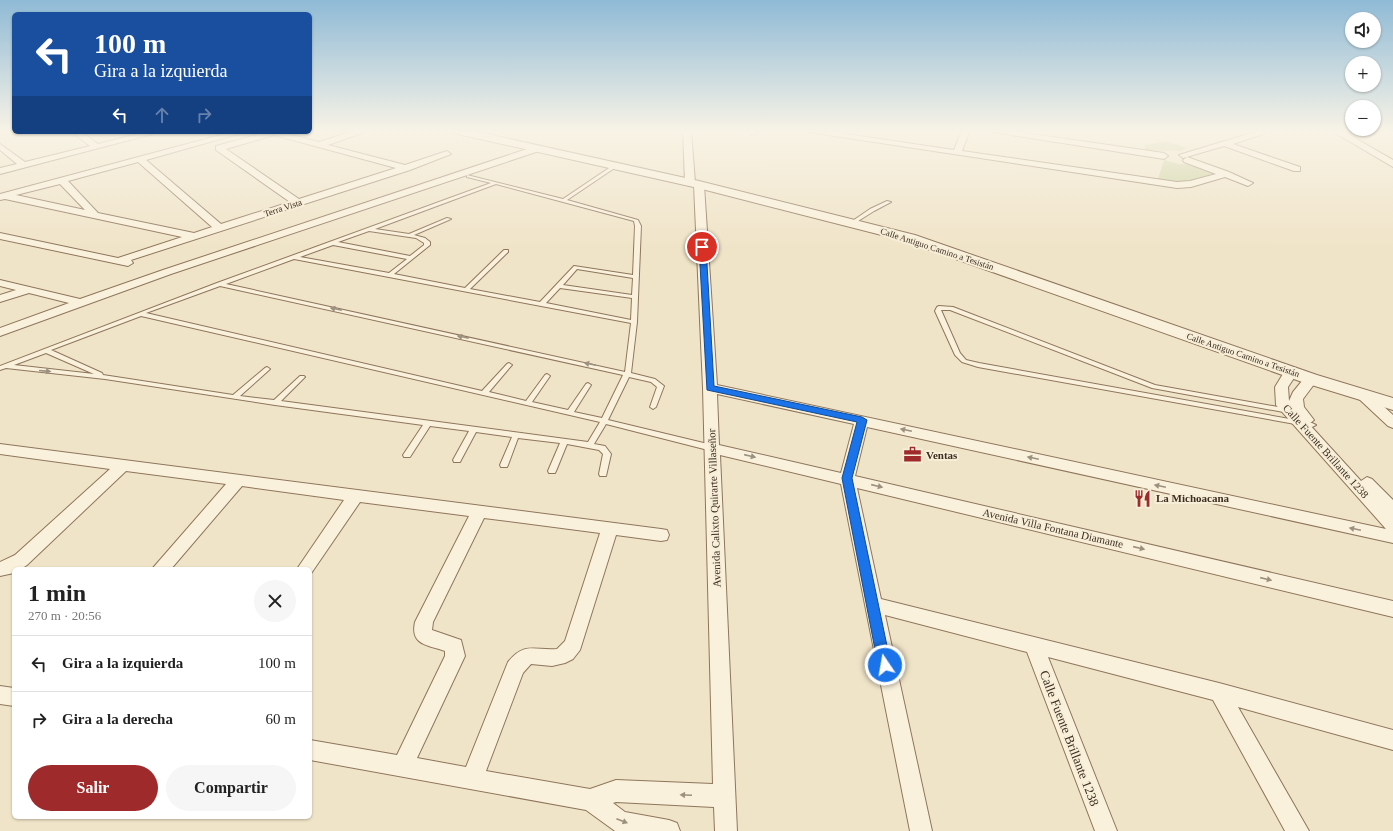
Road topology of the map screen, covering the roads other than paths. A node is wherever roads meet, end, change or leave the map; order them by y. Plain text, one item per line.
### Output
1 (105, 169) edge
2 (149, 169) edge
3 (249, 169) edge
4 (405, 169) edge
5 (477, 169) edge
6 (611, 169) edge
7 (622, 169) edge
8 (692, 169) edge
9 (1066, 169) edge
10 (1102, 169) edge
11 (1210, 169) edge
12 (1102, 174) junction
13 (1226, 174) junction
14 (469, 176) dead end
15 (62, 180) junction
16 (495, 183) junction
17 (1248, 183) dead end
18 (694, 184) junction
19 (2, 196) edge
20 (564, 200) junction
21 (889, 202) dead end
22 (298, 203) junction
23 (94, 214) junction
24 (449, 219) dead end
25 (853, 222) junction
26 (219, 228) junction
27 (369, 230) junction
28 (0, 236) edge
29 (194, 236) junction
30 (407, 236) junction
31 (333, 243) junction
32 (506, 251) dead end
33 (293, 257) junction
34 (410, 258) junction
35 (118, 261) junction
36 (138, 264) dead end
37 (390, 275) junction
38 (636, 277) junction
39 (0, 283) edge
40 (219, 284) junction
41 (558, 286) junction
42 (28, 290) junction
43 (466, 290) junction
44 (635, 297) junction
45 (0, 299) edge
46 (82, 303) junction
47 (542, 304) junction
48 (141, 314) junction
49 (634, 322) junction
50 (0, 332) edge
51 (45, 350) junction
52 (509, 365) dead end
53 (3, 367) edge
54 (267, 369) dead end
55 (1291, 372) junction
56 (628, 373) junction
57 (547, 376) dead end
58 (105, 377) junction
59 (302, 378) dead end
60 (1311, 379) junction
61 (588, 386) dead end
62 (1154, 387) junction
63 (710, 388) junction
64 (484, 393) junction
65 (1363, 396) junction
66 (234, 397) junction
67 (1157, 398) junction
68 (275, 403) junction
69 (528, 403) junction
70 (1393, 404) edge
71 (653, 408) dead end
72 (570, 413) junction
73 (1300, 418) junction
74 (862, 420) junction
75 (604, 421) junction
76 (428, 423) junction
77 (1393, 423) edge
78 (474, 429) junction
79 (516, 435) junction
80 (565, 441) junction
81 (590, 444) junction
82 (712, 448) junction
83 (6, 450) edge
84 (407, 455) dead end
85 (457, 460) dead end
86 (0, 461) edge
87 (504, 465) dead end
88 (122, 466) junction
89 (552, 472) dead end
90 (603, 474) dead end
91 (847, 478) junction
92 (237, 481) junction
93 (355, 496) junction
94 (1393, 510) edge
95 (479, 512) junction
96 (1393, 526) edge
97 (610, 528) junction
98 (661, 535) dead end
99 (1393, 537) edge
100 (163, 567) edge
101 (307, 567) edge
102 (0, 569) edge
103 (872, 604) junction
104 (1393, 609) edge
105 (1034, 645) junction
106 (1219, 692) junction
107 (0, 695) edge
108 (12, 697) edge
109 (1393, 740) edge
110 (312, 750) edge
111 (402, 767) junction
112 (472, 780) junction
113 (725, 796) junction
114 (590, 800) junction
115 (669, 831) edge
116 (726, 831) edge
117 (920, 831) edge
118 (1106, 831) edge
119 (1298, 831) edge

1 - 15 street
2 - 26 street
3 - 22 street
4 - 22 street, Terra Vista
5 - 46 street
6 - 20 lane
7 - 18 street, Calle Antiguo Camino a Tesistán
8 - 18 street, Avenida Calixto Quirarte Villaseñor
9 - 12 street
10 - 12 street
11 - 13 street
12 - 13 street
13 - 17 street
14 - 16 lane
15 - 19 street
15 - 23 street
16 - 20 lane
16 - 27 lane
18 - 25 street, Calle Antiguo Camino a Tesistán
18 - 63 street, Avenida Calixto Quirarte Villaseñor
19 - 23 street
20 - 38 lane
21 - 25 lane
22 - 26 street, Terra Vista
23 - 29 street
24 - 30 lane
25 - 55 street, Calle Antiguo Camino a Tesistán
26 - 29 street, Terra Vista
27 - 30 lane
27 - 31 lane
28 - 35 street
29 - 35 street, Terra Vista
30 - 34 lane
31 - 33 lane
31 - 34 lane
32 - 43 lane
33 - 37 lane
33 - 40 lane
34 - 37 lane
35 - 36 street
37 - 43 lane
38 - 41 lane
38 - 44 lane
39 - 42 street
40 - 48 lane
56 -> 40 lane
41 - 44 lane
41 - 47 lane
42 - 45 street
42 - 46 street
43 - 47 lane
44 - 49 lane
46 - 50 street
47 - 49 lane
48 - 51 lane
48 - 64 lane
49 - 56 lane
51 - 53 lane
51 - 58 lane
52 - 64 lane
53 -> 58 lane
54 - 66 lane
55 - 60 street, Calle Antiguo Camino a Tesistán
55 - 73 street, Calle Fuente Brillante 1238
56 - 71 lane
56 - 75 lane
57 - 69 lane
58 - 66 lane
59 - 68 lane
60 - 65 street, Calle Antiguo Camino a Tesistán
60 - 73 street, Calle Fuente Brillante 1238
61 - 72 lane
62 - 67 lane
62 - 67 lane
62 - 73 lane
63 - 74 street
63 - 82 street, Avenida Calixto Quirarte Villaseñor
64 - 69 lane
65 - 70 street, Calle Antiguo Camino a Tesistán
65 - 77 street
66 - 68 lane
67 - 73 lane
68 - 76 lane
69 - 72 lane
72 - 75 lane
73 - 94 street, Calle Fuente Brillante 1238
73 - 96 street, Calle Fuente Brillante 1238
74 - 91 street
99 -> 74 street
75 - 81 lane
75 - 82 lane
76 - 78 lane
76 - 84 lane
78 - 79 lane
78 - 85 lane
79 - 80 lane
79 - 87 lane
80 - 81 lane
80 - 89 lane
81 - 90 lane
82 -> 91 street, Avenida Villa Fontana Diamante
82 - 113 street, Avenida Calixto Quirarte Villaseñor
83 - 86 street
83 - 88 street
88 - 92 street
88 - 102 street
91 - 103 street
91 -> 104 street, Avenida Villa Fontana Diamante
92 - 93 street
92 - 100 street
93 - 95 street
93 - 101 street
95 - 97 street
95 - 111 street
97 - 98 street
97 - 112 street
103 - 105 street
103 - 117 street
105 - 106 street
105 - 118 street, Calle Fuente Brillante 1238
106 - 109 street
106 - 119 street
107 - 108 street
110 - 111 street
111 - 112 street
112 - 114 street
113 -> 114 street
113 - 116 street, Avenida Calixto Quirarte Villaseñor
114 -> 115 street

